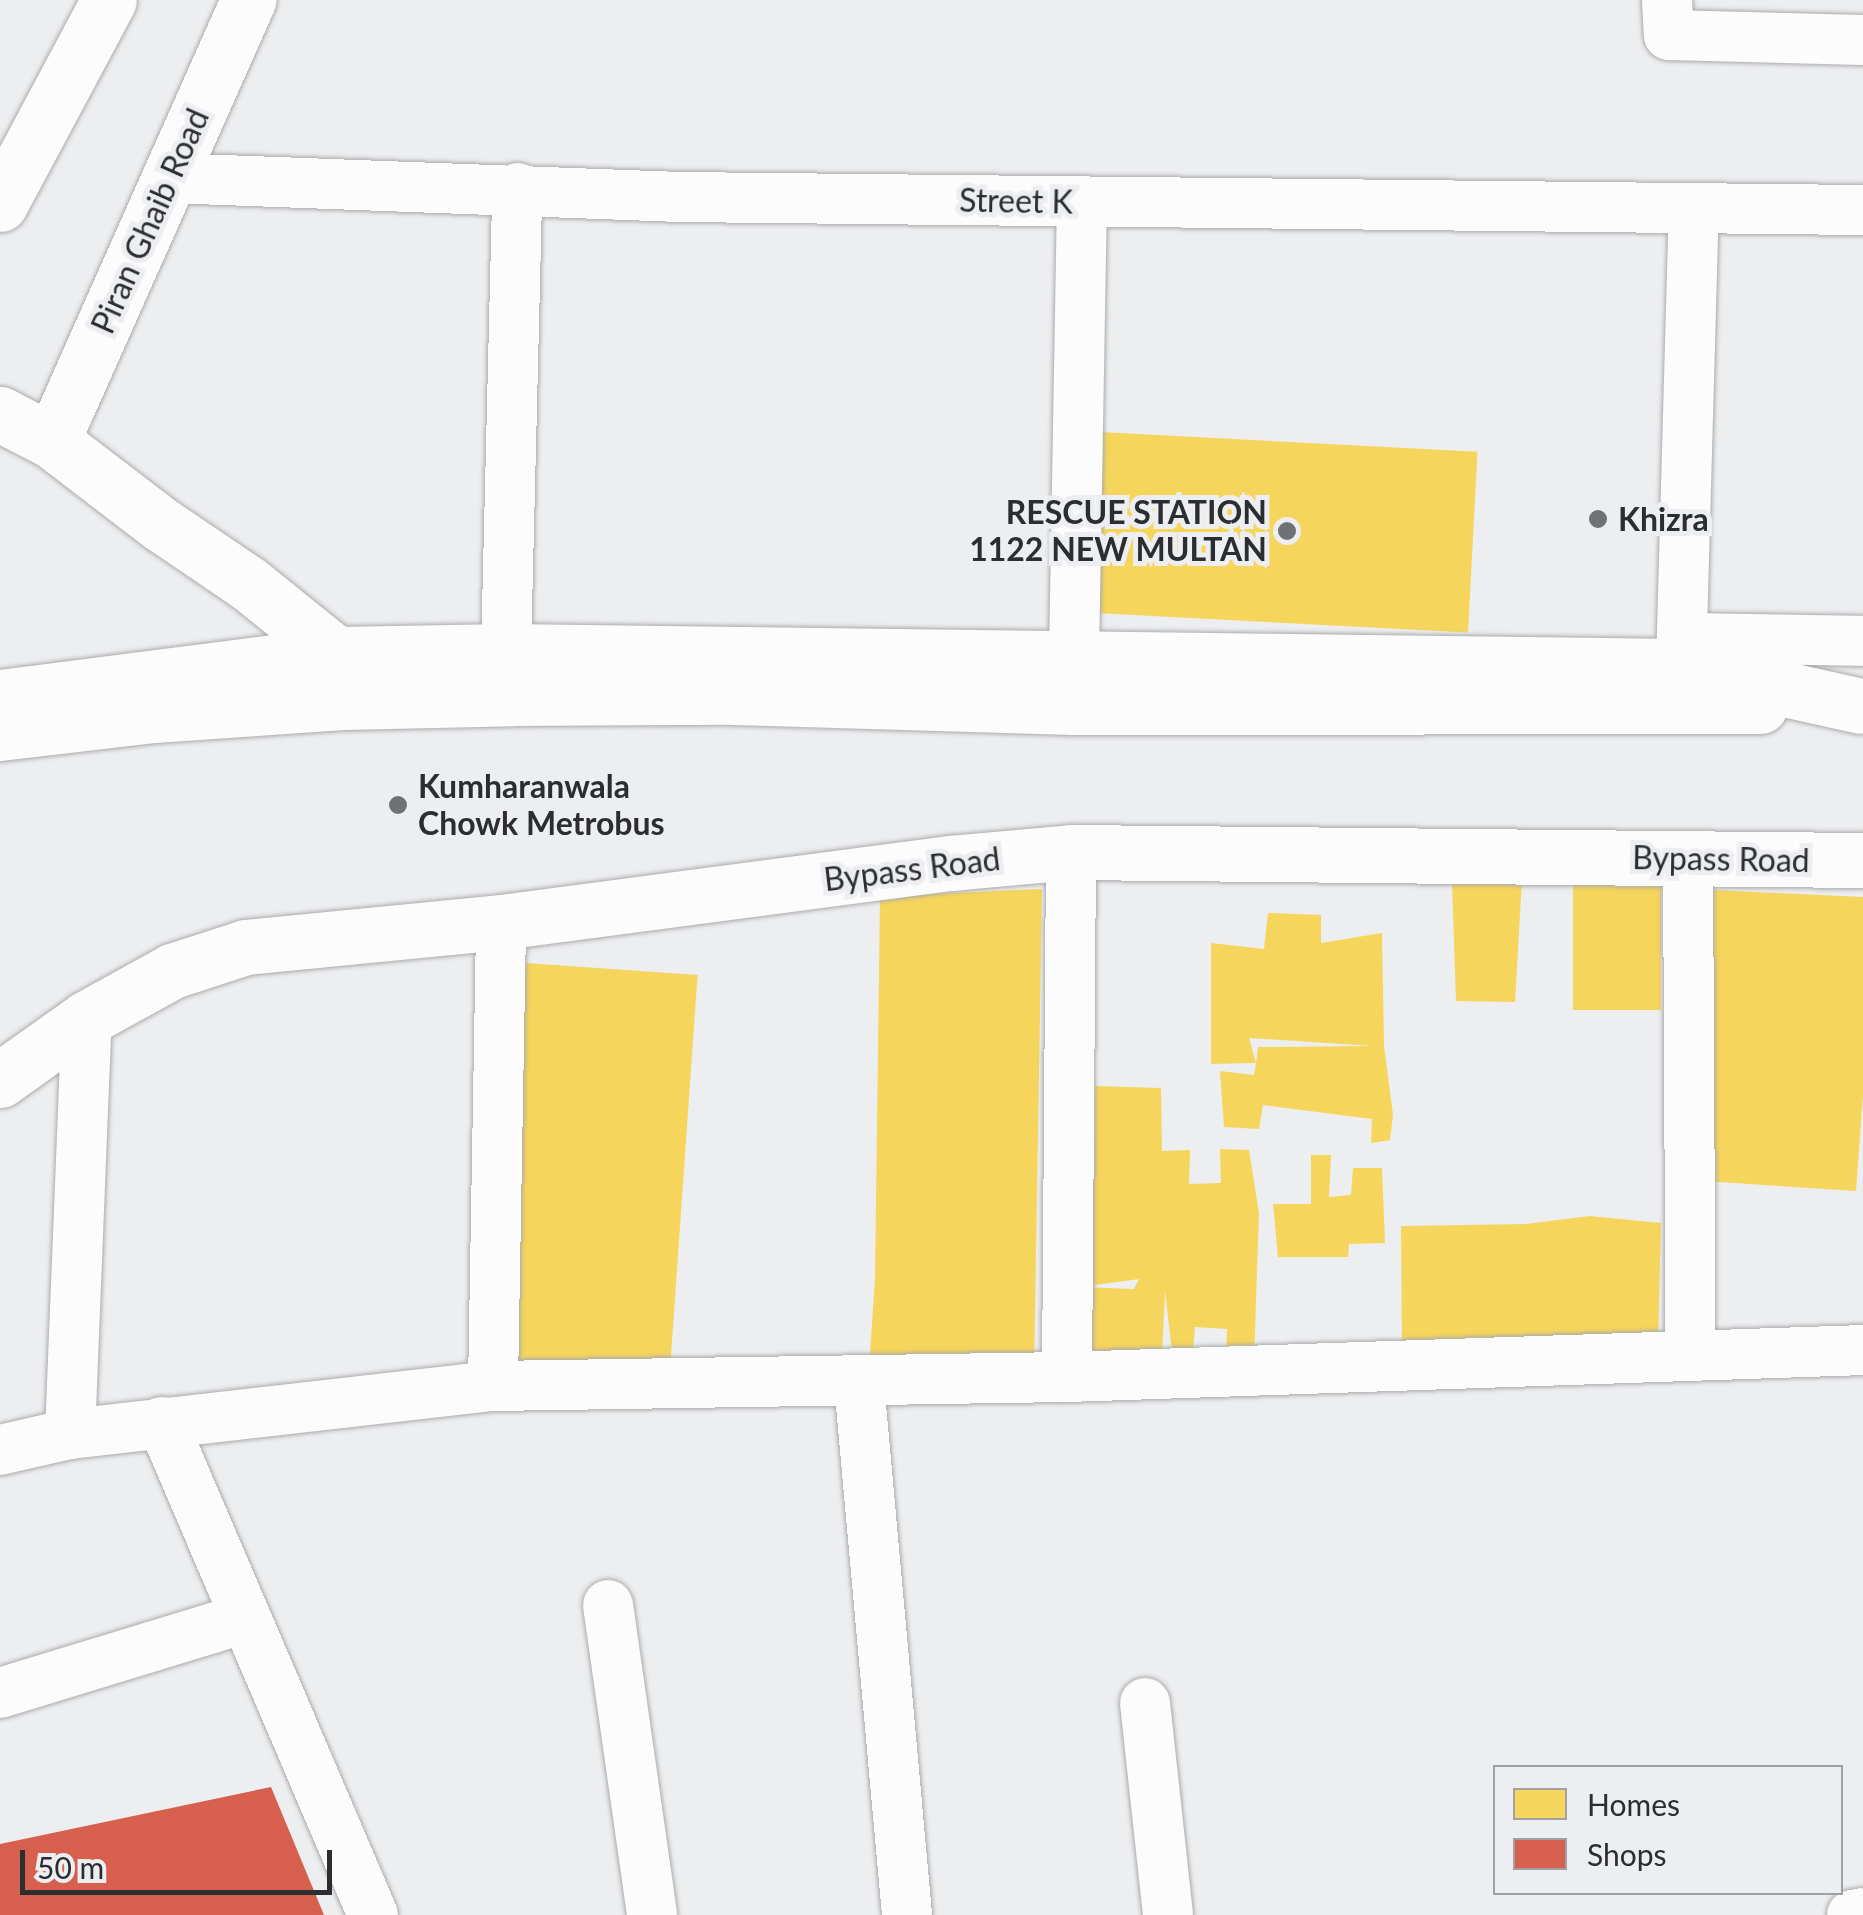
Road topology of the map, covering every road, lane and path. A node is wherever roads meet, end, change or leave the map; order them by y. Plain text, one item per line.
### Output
1 (109, 0) edge
2 (248, 0) edge
3 (1667, 0) edge
4 (1863, 40) edge
5 (170, 178) junction
6 (516, 188) junction
7 (1082, 202) junction
8 (0, 204) edge
9 (1694, 209) junction
10 (1863, 210) edge
11 (0, 414) edge
12 (52, 441) junction
13 (1863, 642) edge
14 (506, 651) junction
15 (1681, 652) junction
16 (336, 654) junction
17 (1074, 656) junction
18 (0, 696) edge
19 (1862, 706) edge
20 (0, 734) edge
21 (1071, 852) junction
22 (1688, 859) junction
23 (1863, 860) edge
24 (501, 922) junction
25 (86, 1018) junction
26 (0, 1080) edge
27 (1863, 1350) edge
28 (1692, 1354) junction
29 (1066, 1377) junction
30 (859, 1383) junction
31 (494, 1386) junction
32 (162, 1422) junction
33 (70, 1434) junction
34 (0, 1450) edge
35 (608, 1605) dead end
36 (245, 1618) junction
37 (0, 1693) edge
38 (1145, 1703) dead end
39 (1863, 1914) edge
40 (373, 1915) edge
41 (652, 1915) edge
42 (907, 1915) edge
43 (1168, 1915) edge
44 (1852, 1915) edge

1 - 8 main road
2 - 5 main road, Piran Ghaib Road
3 - 4 street
5 - 6 street, Street K
5 - 12 main road, Piran Ghaib Road
6 - 7 street, Street K
6 - 14 street
7 - 9 street, Street K
7 - 17 street
9 - 10 street, Street K
9 - 15 street
11 - 12 main road
12 - 16 main road
13 - 15 street
14 - 16 main road
14 - 17 main road
15 - 17 main road
15 - 19 main road
16 - 18 main road
19 - 20 main road
21 - 22 main road, Bypass Road
21 - 24 main road, Bypass Road
21 - 29 street
22 - 23 main road, Bypass Road
22 - 28 street
24 - 25 main road, Bypass Road
24 - 31 street
25 - 26 main road, Bypass Road
25 - 33 street
27 - 28 street
28 - 29 street
29 - 30 street
30 - 31 street
30 - 42 street
31 - 32 street
32 - 33 street
32 - 36 street
33 - 34 street
35 - 41 street
36 - 37 street
36 - 40 street
38 - 43 street
39 - 44 street

